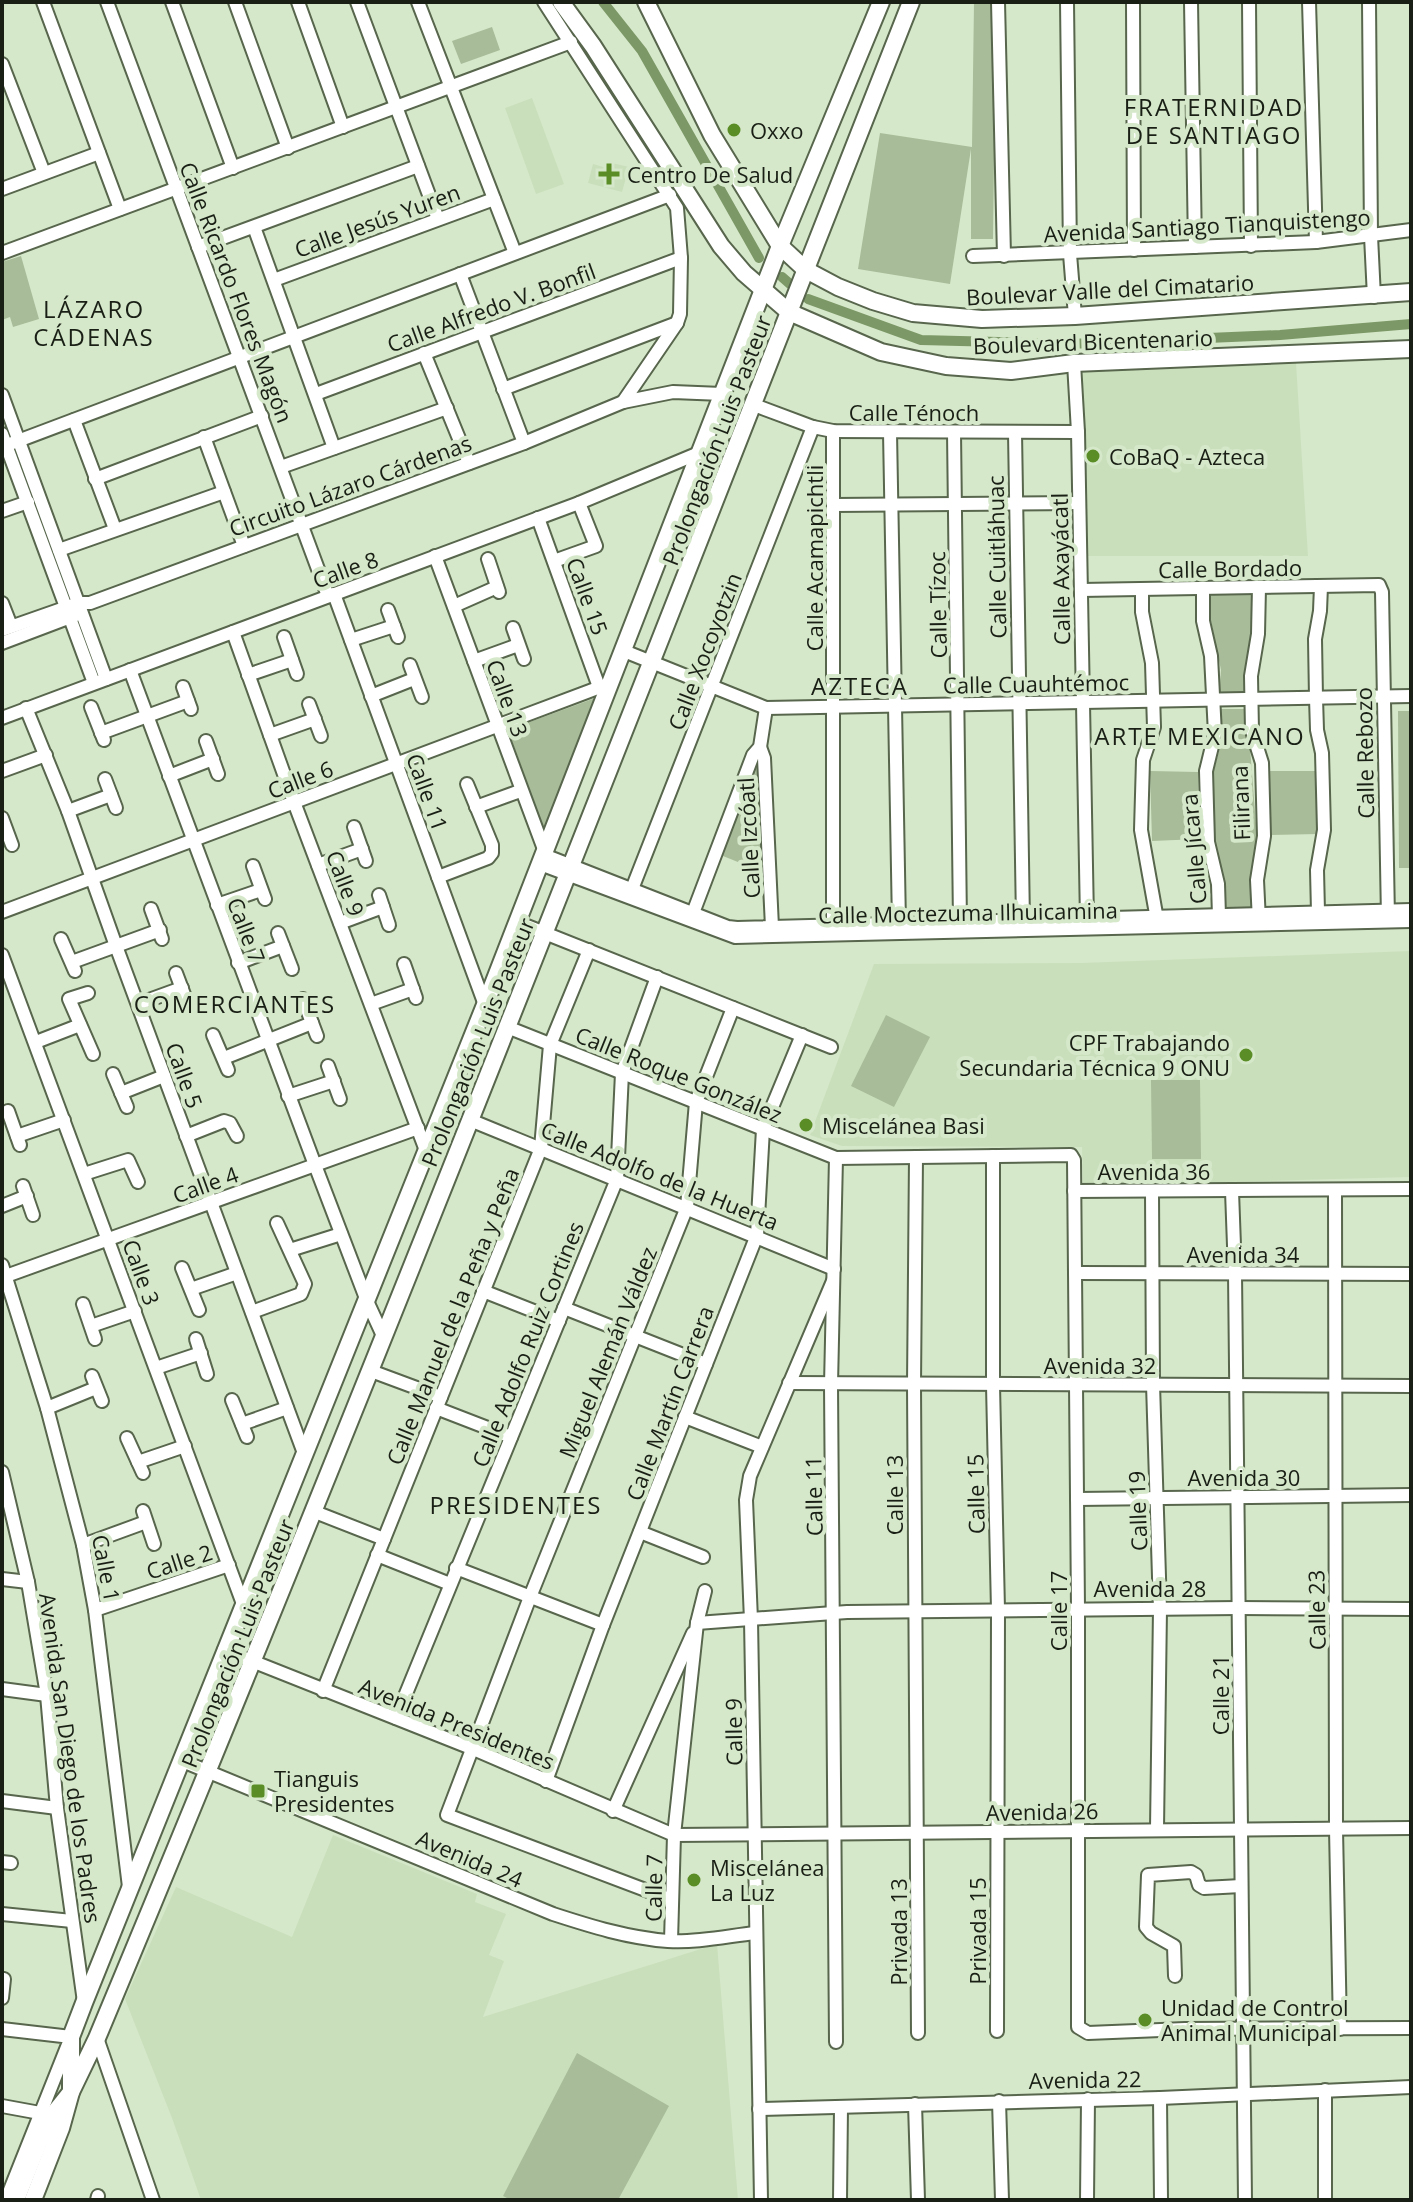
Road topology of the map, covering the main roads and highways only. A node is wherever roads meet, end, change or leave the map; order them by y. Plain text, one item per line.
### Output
1 (561, 2) edge
2 (646, 2) edge
3 (881, 2) edge
4 (911, 2) edge
5 (838, 111) junction
6 (865, 122) junction
7 (780, 246) junction
8 (806, 270) junction
9 (763, 289) junction
10 (1411, 292) edge
11 (789, 312) junction
12 (745, 337) junction
13 (1411, 349) edge
14 (775, 350) junction
15 (71, 2092) junction
16 (16, 2200) edge
17 (33, 2200) edge

1 - 9 main road, Boulevard Bicentenario
2 - 7 main road, Boulevar Valle del Cimatario
3 - 5 main road, Prolongación Luis Pasteur
4 - 6 main road, Prolongación Luis Pasteur
5 - 6 main road
5 - 7 main road, Prolongación Luis Pasteur
6 - 8 main road, Prolongación Luis Pasteur
7 - 8 main road, Boulevar Valle del Cimatario
7 - 9 main road, Prolongación Luis Pasteur
8 - 10 main road, Boulevar Valle del Cimatario
8 - 11 main road, Prolongación Luis Pasteur
9 - 11 main road, Boulevard Bicentenario
9 - 12 main road, Prolongación Luis Pasteur
11 - 13 main road, Boulevard Bicentenario
11 - 14 main road, Prolongación Luis Pasteur
12 - 14 main road
12 - 15 main road, Prolongación Luis Pasteur
14 - 15 main road, Prolongación Luis Pasteur
15 - 16 main road, Prolongación Luis Pasteur
15 - 17 main road, Prolongación Luis Pasteur

